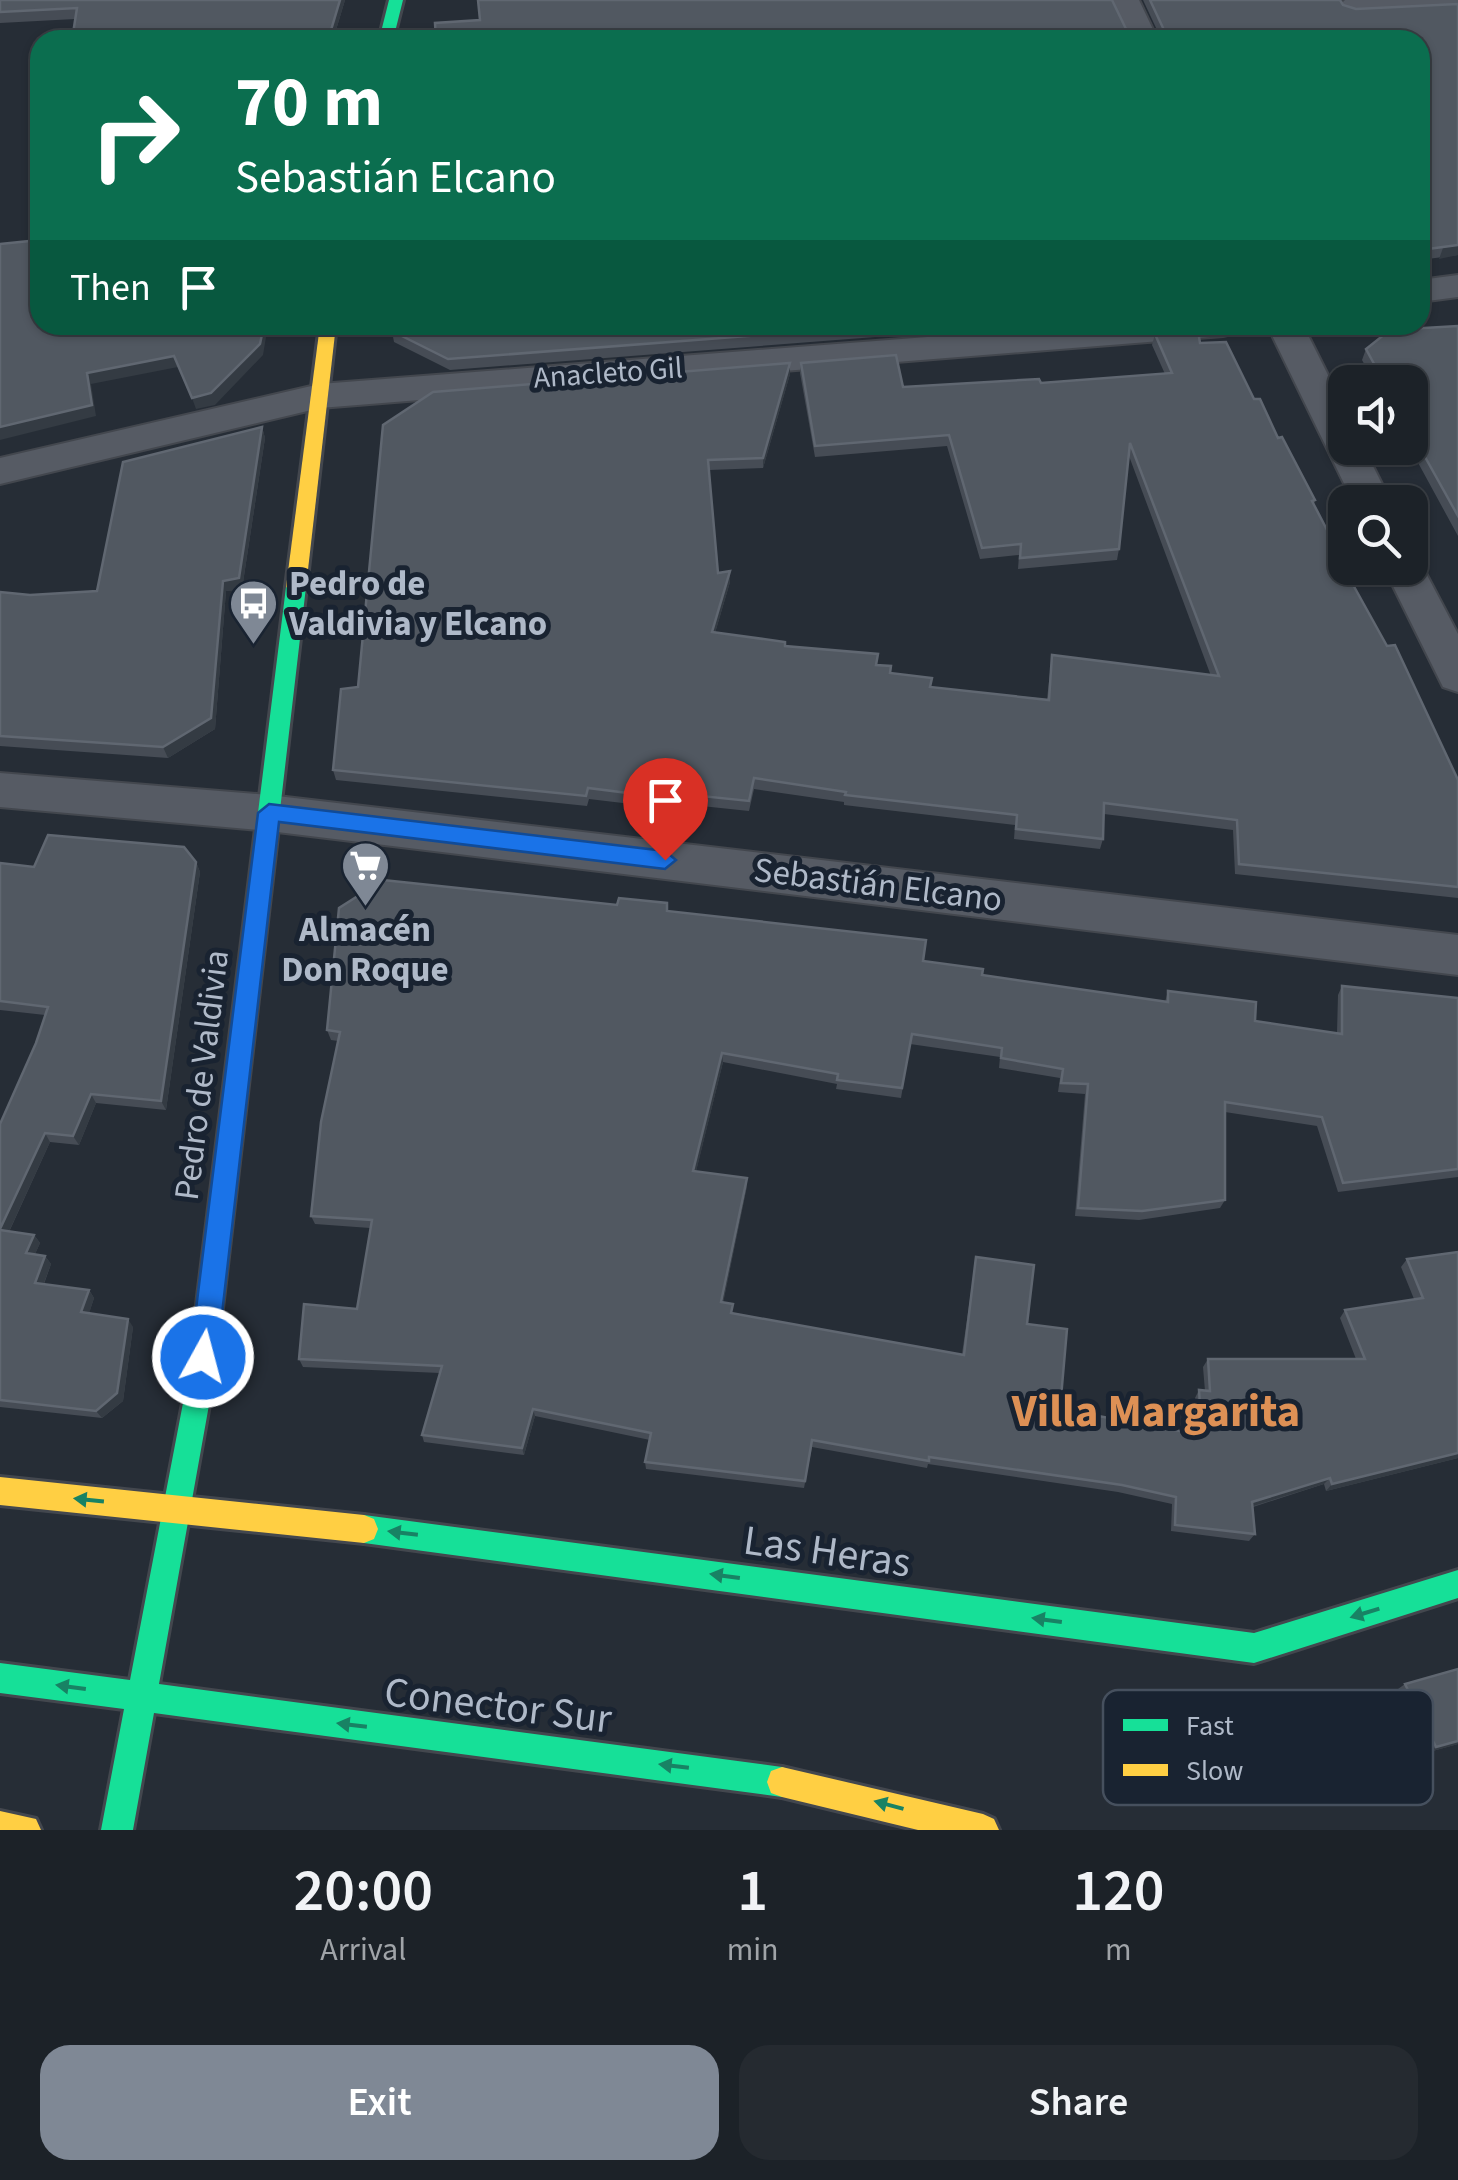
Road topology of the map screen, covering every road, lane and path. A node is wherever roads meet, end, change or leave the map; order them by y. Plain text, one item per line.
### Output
1 (396, 0) edge
2 (1124, 0) edge
3 (1458, 2) edge
4 (1353, 7) edge
5 (388, 30) edge
6 (1139, 30) edge
7 (1458, 286) edge
8 (1430, 290) edge
9 (327, 335) edge
10 (1096, 335) edge
11 (1290, 335) edge
12 (320, 396) junction
13 (1328, 412) edge
14 (0, 470) edge
15 (1412, 585) edge
16 (1458, 676) edge
17 (0, 790) edge
18 (269, 813) junction
19 (1458, 955) edge
20 (0, 1491) edge
21 (177, 1510) junction
22 (1458, 1584) edge
23 (0, 1678) edge
24 (142, 1696) junction
25 (0, 1827) edge
26 (25, 1830) edge
27 (117, 1830) edge
28 (983, 1830) edge

1 - 5 street
2 - 6 street
3 - 4 street
7 - 8 street
9 - 12 street, Pedro de Valdivia
10 - 12 street, Anacleto Gil
11 - 13 street
12 - 14 street, Anacleto Gil
12 - 18 street, Pedro de Valdivia
15 - 16 street
17 - 18 street, Sebastián Elcano
18 - 19 street, Sebastián Elcano
18 - 21 street, Pedro de Valdivia
21 -> 20 street, Las Heras
22 -> 21 street, Las Heras
21 - 24 street, Pedro de Valdivia
24 -> 23 street, Conector Sur
24 - 27 street, Pedro de Valdivia
28 -> 24 street, Conector Sur
25 - 26 street

